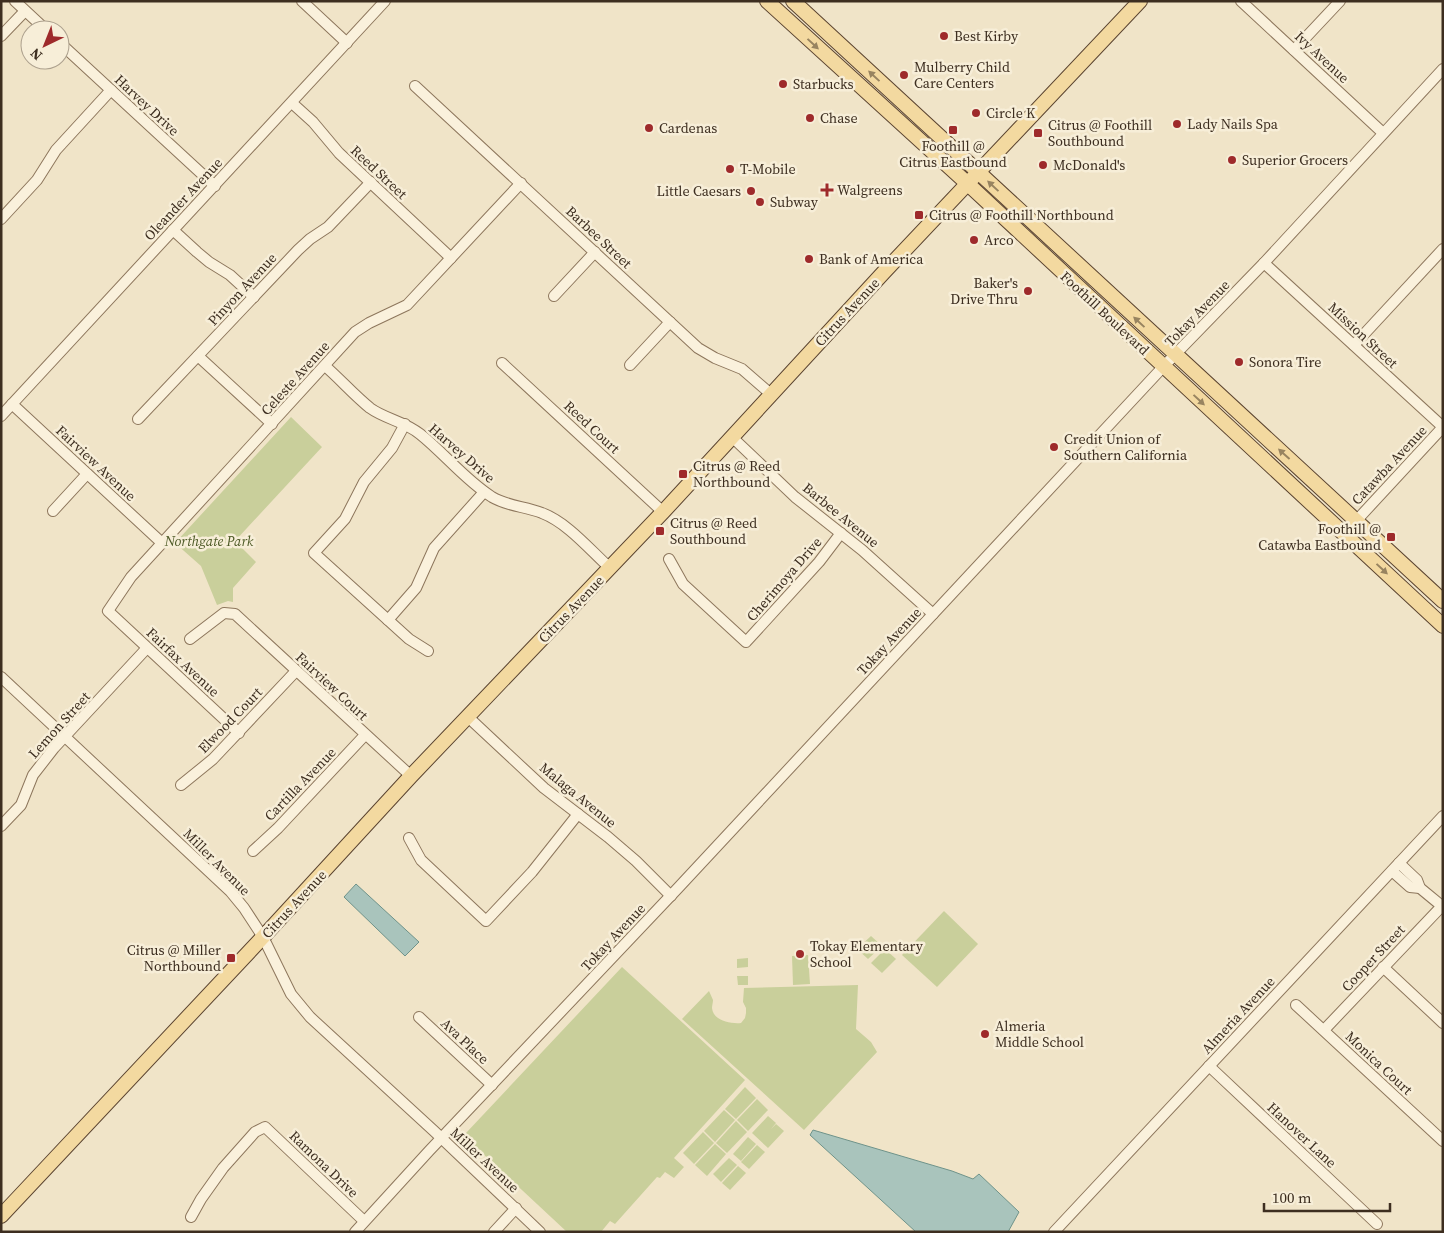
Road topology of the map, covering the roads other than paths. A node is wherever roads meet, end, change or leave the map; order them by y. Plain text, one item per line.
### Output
1 (15, 1) edge
2 (302, 1) edge
3 (385, 1) edge
4 (767, 1) edge
5 (781, 1) edge
6 (793, 1) edge
7 (1140, 1) edge
8 (1241, 1) edge
9 (1340, 1) edge
10 (25, 10) junction
11 (36, 20) edge
12 (820, 26) junction
13 (1, 36) edge
14 (347, 43) junction
15 (1294, 50) junction
16 (70, 52) edge
17 (1443, 69) edge
18 (416, 86) dead end
19 (111, 90) junction
20 (292, 103) junction
21 (1383, 132) junction
22 (978, 173) junction
23 (371, 182) junction
24 (521, 183) junction
25 (968, 184) junction
26 (215, 186) junction
27 (1, 219) edge
28 (174, 230) junction
29 (1443, 250) edge
30 (595, 252) junction
31 (451, 258) junction
32 (1264, 263) junction
33 (554, 296) dead end
34 (254, 297) junction
35 (670, 322) junction
36 (1354, 345) junction
37 (1175, 355) junction
38 (198, 356) junction
39 (502, 363) dead end
40 (630, 365) dead end
41 (325, 366) junction
42 (1164, 367) junction
43 (772, 395) junction
44 (5, 410) edge
45 (138, 420) dead end
46 (272, 424) junction
47 (405, 424) junction
48 (1443, 427) edge
49 (732, 438) junction
50 (88, 474) junction
51 (484, 492) junction
52 (53, 511) dead end
53 (663, 512) junction
54 (1356, 521) junction
55 (841, 533) junction
56 (162, 543) junction
57 (668, 559) dead end
58 (610, 568) junction
59 (1443, 601) edge
60 (108, 611) joint
61 (933, 614) junction
62 (388, 620) junction
63 (1443, 626) edge
64 (190, 639) dead end
65 (147, 648) junction
66 (428, 651) dead end
67 (296, 671) junction
68 (1, 677) edge
69 (468, 717) junction
70 (239, 733) junction
71 (365, 735) junction
72 (66, 736) junction
73 (411, 776) junction
74 (181, 785) dead end
75 (578, 814) junction
76 (1443, 816) edge
77 (1, 826) edge
78 (409, 838) dead end
79 (252, 851) dead end
80 (1396, 867) junction
81 (671, 896) junction
82 (1442, 906) edge
83 (263, 937) junction
84 (1382, 967) junction
85 (1296, 1005) dead end
86 (418, 1018) dead end
87 (1443, 1023) edge
88 (1324, 1030) junction
89 (1209, 1066) junction
90 (492, 1085) junction
91 (442, 1138) junction
92 (1443, 1141) edge
93 (516, 1208) junction
94 (1, 1216) edge
95 (191, 1217) dead end
96 (364, 1221) junction
97 (1377, 1224) dead end
98 (354, 1232) edge
99 (494, 1232) edge
100 (540, 1232) edge
101 (1054, 1232) edge

1 - 10 street
2 - 14 street
3 - 14 street, Oleander Avenue
4 -> 25 main road, Foothill Boulevard
5 - 12 main road
6 - 12 main road, Foothill Boulevard
7 - 22 main road, Citrus Avenue
8 - 15 street, Ivy Avenue
9 - 15 street
10 - 11 street
10 - 13 street
22 -> 12 main road, Foothill Boulevard
14 - 20 street, Oleander Avenue
15 - 21 street, Ivy Avenue
16 - 19 street, Harvey Drive
17 - 21 street, Tokay Avenue
18 - 24 street, Barbee Street
19 - 26 street, Harvey Drive
19 - 27 street
20 - 23 street, Reed Street
20 - 26 street, Oleander Avenue
21 - 32 street, Tokay Avenue
22 - 25 main road, Citrus Avenue
37 -> 22 main road, Foothill Boulevard
23 - 31 street, Reed Street
23 - 34 street, Pinyon Avenue
24 - 30 street, Barbee Street
24 - 31 street, Celeste Avenue
25 - 42 main road, Foothill Boulevard
25 - 43 main road, Citrus Avenue
26 - 28 street, Oleander Avenue
28 - 34 street
28 - 44 street, Oleander Avenue
29 - 36 street
30 - 33 street
30 - 35 street, Barbee Street
31 - 41 street, Celeste Avenue
32 - 36 street, Mission Street
32 - 37 street, Tokay Avenue
34 - 38 street, Pinyon Avenue
35 - 40 street
35 - 43 street, Barbee Street
36 - 48 street, Mission Street
37 - 42 street, Tokay Avenue
54 -> 37 main road, Foothill Boulevard
38 - 45 street, Pinyon Avenue
38 - 46 street
39 - 53 street, Reed Court
41 - 46 street, Celeste Avenue
41 - 47 street, Harvey Drive
42 - 61 street, Tokay Avenue
42 -> 63 main road, Foothill Boulevard
43 - 49 main road, Citrus Avenue
44 - 50 street, Fairview Avenue
46 - 56 street, Celeste Avenue
47 - 51 street, Harvey Drive
47 - 62 street
48 - 54 street, Catawba Avenue
49 - 53 main road, Citrus Avenue
49 - 55 street, Barbee Avenue
50 - 52 street
50 - 56 street, Fairview Avenue
51 - 58 street, Harvey Drive
51 - 62 street
53 - 58 main road, Citrus Avenue
54 - 59 main road, Foothill Boulevard
55 - 57 street, Cherimoya Drive
55 - 61 street, Barbee Avenue
56 - 60 street, Celeste Avenue
58 - 69 main road, Citrus Avenue
60 - 65 street, Fairfax Avenue
61 - 81 street, Tokay Avenue
62 - 66 street
64 - 67 street, Fairview Court
65 - 70 street, Fairfax Avenue
65 - 72 street, Lemon Street
67 - 70 street, Elwood Court
67 - 71 street, Fairview Court
68 - 72 street, Miller Avenue
69 - 73 main road, Citrus Avenue
69 - 75 street, Malaga Avenue
70 - 74 street, Elwood Court
71 - 73 street, Fairview Court
71 - 79 street, Cartilla Avenue
72 - 77 street, Lemon Street
72 - 83 street, Miller Avenue
73 - 83 main road, Citrus Avenue
75 - 78 street
75 - 81 street, Malaga Avenue
76 - 80 street, Almeria Avenue
80 - 82 street
80 - 89 street, Almeria Avenue
81 - 90 street, Tokay Avenue
82 - 84 street, Cooper Street
83 - 91 street, Miller Avenue
83 - 94 main road, Citrus Avenue
84 - 87 street
84 - 88 street, Cooper Street
85 - 88 street, Monica Court
86 - 90 street, Ava Place
88 - 92 street, Monica Court
89 - 97 street, Hanover Lane
89 - 101 street, Almeria Avenue
90 - 91 street, Tokay Avenue
91 - 93 street, Miller Avenue
91 - 96 street, Tokay Avenue
93 - 99 street
93 - 100 street, Miller Avenue
95 - 96 street, Ramona Drive
96 - 98 street, Tokay Avenue

